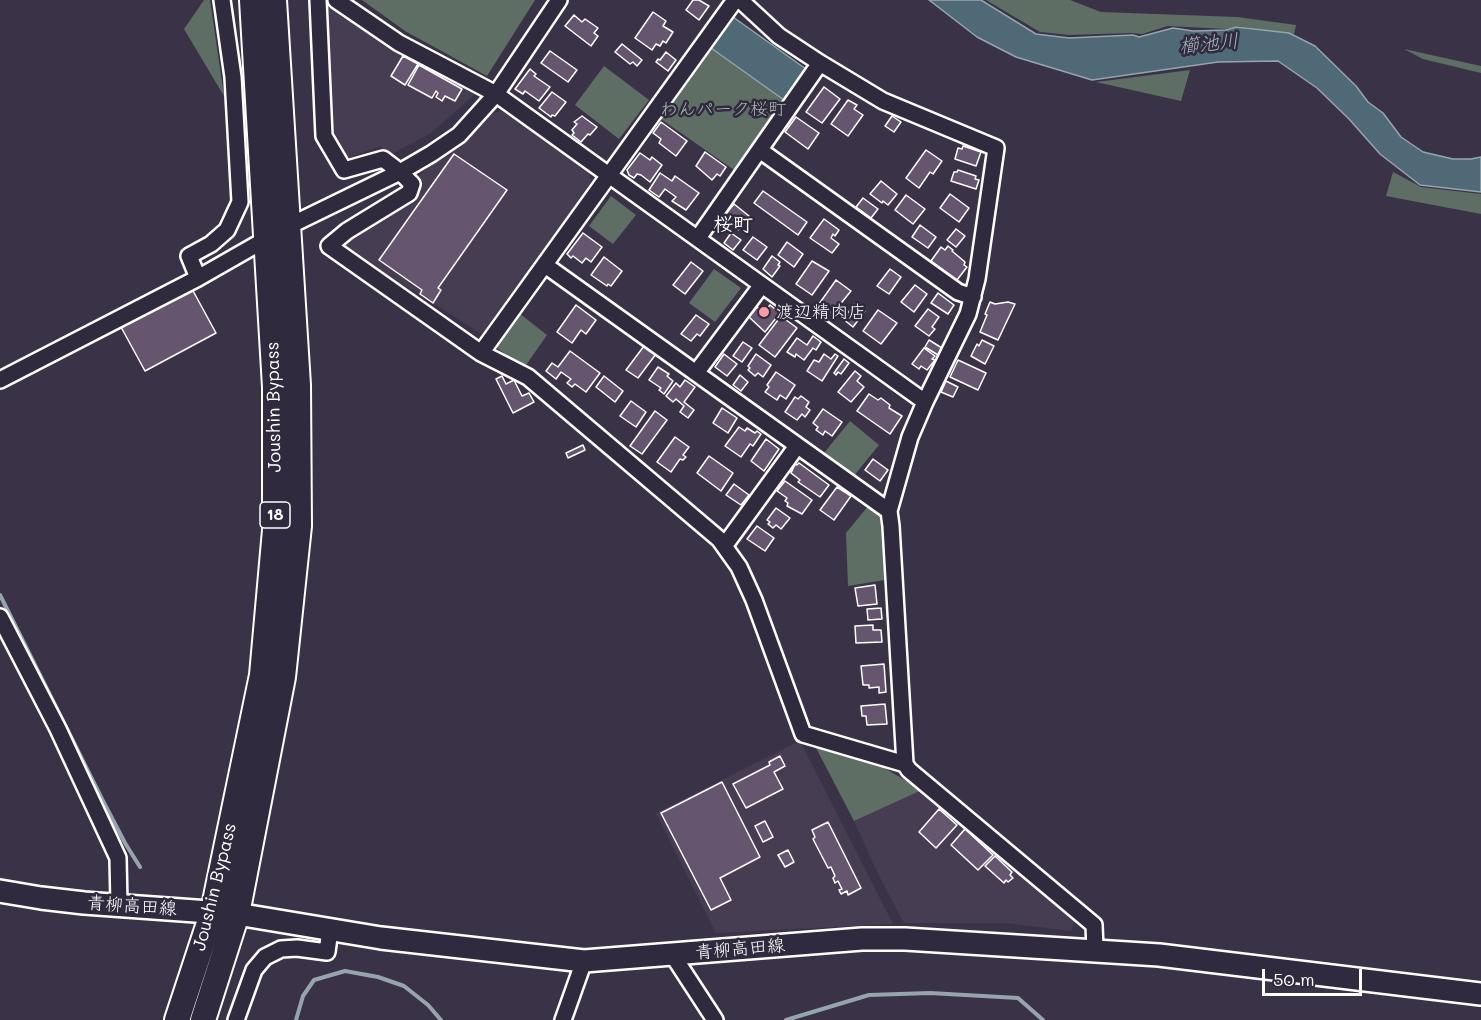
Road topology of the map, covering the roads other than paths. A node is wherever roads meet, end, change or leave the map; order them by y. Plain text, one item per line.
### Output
1 (222, 0) edge
2 (252, 0) edge
3 (274, 0) edge
4 (318, 0) edge
5 (336, 0) edge
6 (559, 0) edge
7 (735, 0) edge
8 (740, 0) edge
9 (820, 63) junction
10 (496, 94) junction
11 (760, 151) junction
12 (400, 172) junction
13 (610, 174) junction
14 (289, 226) junction
15 (268, 238) junction
16 (698, 238) junction
17 (545, 265) junction
18 (198, 278) junction
19 (761, 286) junction
20 (973, 297) junction
21 (481, 353) junction
22 (696, 373) junction
23 (0, 380) edge
24 (925, 402) junction
25 (797, 446) junction
26 (889, 511) junction
27 (724, 545) junction
28 (0, 617) edge
29 (905, 764) junction
30 (0, 891) edge
31 (119, 904) junction
32 (213, 911) junction
33 (237, 914) junction
34 (330, 930) junction
35 (1095, 950) junction
36 (672, 954) junction
37 (584, 961) junction
38 (1481, 994) edge
39 (177, 1020) edge
40 (203, 1020) edge
41 (236, 1020) edge
42 (563, 1020) edge
43 (715, 1020) edge

1 - 18 street
2 - 15 highway, Joushin Bypass / 18
3 - 14 highway, Joushin Bypass / 18
4 - 12 street
5 - 10 street
6 - 10 street
7 - 13 street
8 - 9 street
9 - 11 street
9 - 20 street
10 - 12 street
10 - 13 street
11 - 16 street
11 - 20 street
12 - 14 street
12 - 21 street
13 - 16 street
13 - 17 street
14 - 15 street
14 - 33 highway, Joushin Bypass / 18
15 - 18 street
15 - 32 highway, Joushin Bypass / 18
16 - 19 street
17 - 21 street
17 - 22 street
18 - 23 street
19 - 22 street
19 - 24 street
20 - 24 street
21 - 27 street
22 - 25 street
24 - 26 street
25 - 26 street
25 - 27 street
26 - 29 street
27 - 29 street
28 - 31 street
29 - 35 street
30 - 31 main road, 青柳高田線
31 - 32 main road, 青柳高田線
32 - 33 main road, 青柳高田線
32 - 39 highway, Joushin Bypass / 18
33 - 34 main road, 青柳高田線
33 - 40 highway, Joushin Bypass / 18
34 - 37 main road, 青柳高田線
34 - 41 street
35 - 36 main road, 青柳高田線
35 - 38 main road, 青柳高田線
36 - 37 main road, 青柳高田線
36 - 43 street
37 - 42 street

